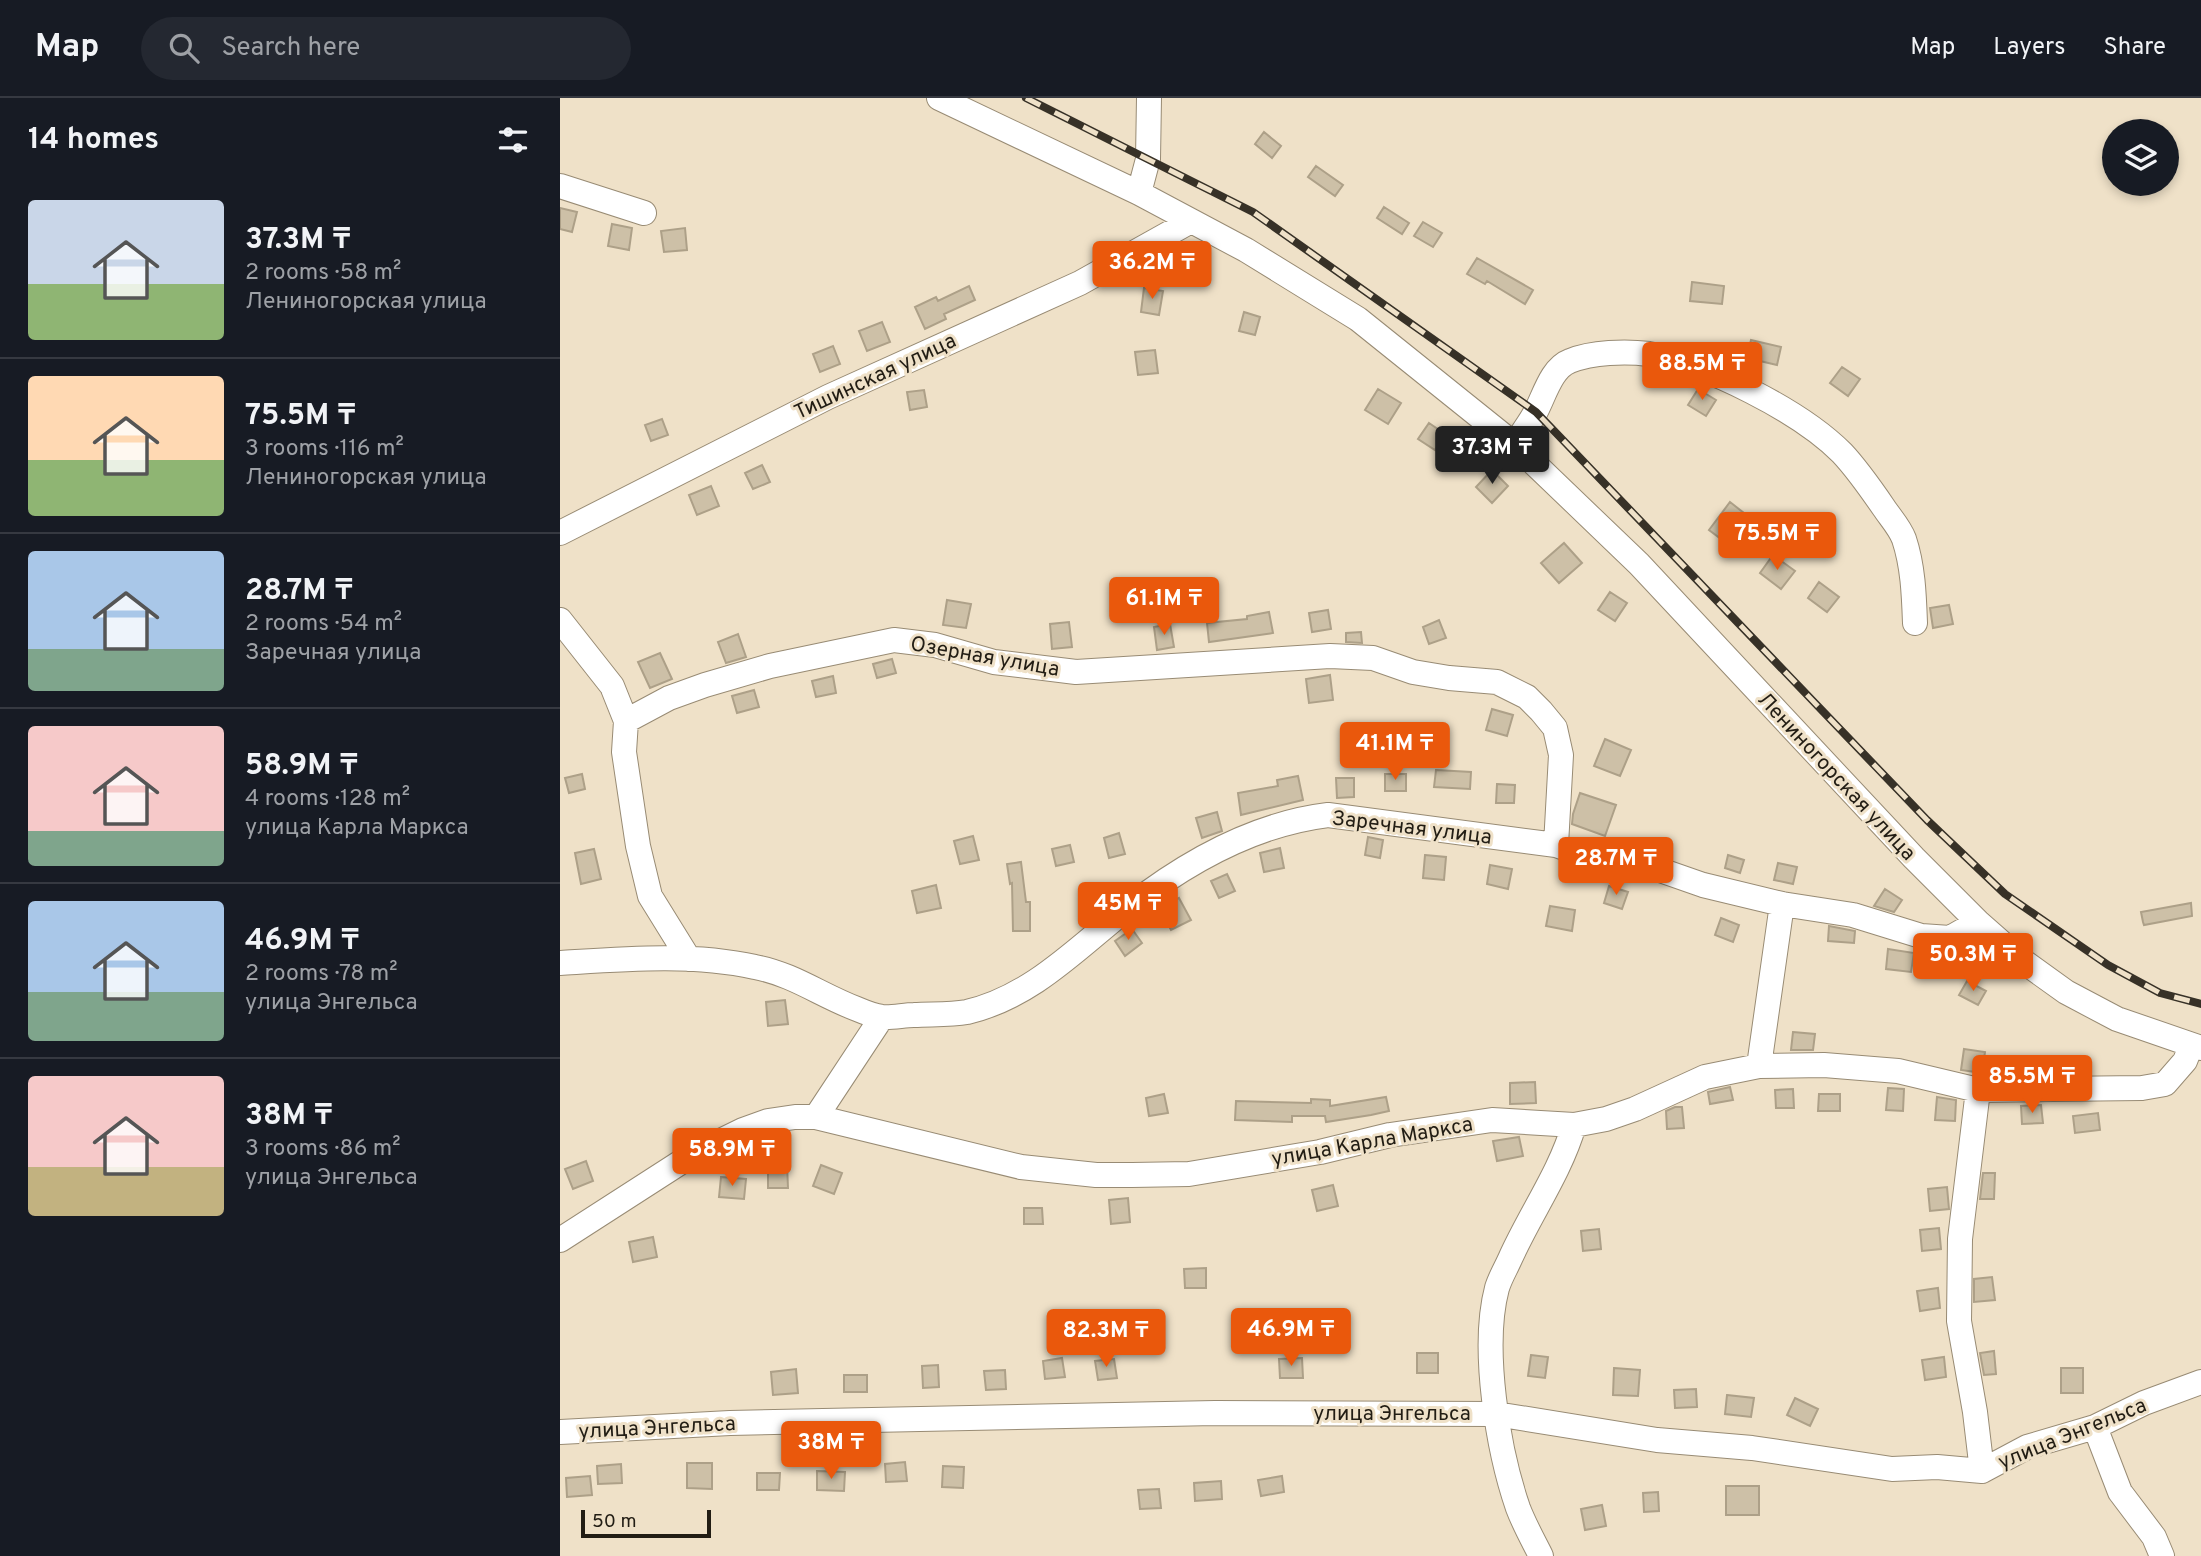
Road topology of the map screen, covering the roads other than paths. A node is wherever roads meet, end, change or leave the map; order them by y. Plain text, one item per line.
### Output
1 (939, 98) edge
2 (1149, 98) edge
3 (560, 186) edge
4 (1139, 193) junction
5 (644, 214) dead end
6 (1191, 221) junction
7 (1515, 445) junction
8 (560, 533) edge
9 (560, 620) edge
10 (1915, 623) dead end
11 (626, 721) junction
12 (1556, 845) junction
13 (1782, 904) junction
14 (1978, 922) junction
15 (688, 959) junction
16 (560, 963) edge
17 (883, 1017) junction
18 (2196, 1047) edge
19 (1759, 1066) junction
20 (1979, 1090) junction
21 (816, 1117) junction
22 (1574, 1125) junction
23 (560, 1240) edge
24 (2201, 1382) edge
25 (1496, 1414) junction
26 (2095, 1427) junction
27 (560, 1432) edge
28 (1982, 1471) junction
29 (1541, 1556) edge
30 (2162, 1556) edge

1 - 4 street, Лениногорская улица
2 - 4 street
3 - 5 street
4 - 6 street, Лениногорская улица
6 - 7 street, Лениногорская улица
6 - 8 street, Тишинская улица
7 - 10 street
7 - 14 street, Лениногорская улица
9 - 11 street
11 - 12 street, Озерная улица
11 - 15 street
12 - 13 street, Заречная улица
12 - 17 street, Заречная улица
13 - 14 street, Заречная улица
13 - 19 street
14 - 18 street, Лениногорская улица
15 - 16 street, Заречная улица
15 - 17 street, Заречная улица
17 - 21 street
18 - 20 street, улица Карла Маркса
19 - 20 street, улица Карла Маркса
19 - 22 street, улица Карла Маркса
20 - 28 street
21 - 22 street, улица Карла Маркса
21 - 23 street, улица Карла Маркса
22 - 25 street
24 - 26 street, улица Энгельса
25 - 27 street, улица Энгельса
25 - 28 street, улица Энгельса
25 - 29 street
26 - 28 street, улица Энгельса
26 - 30 street

